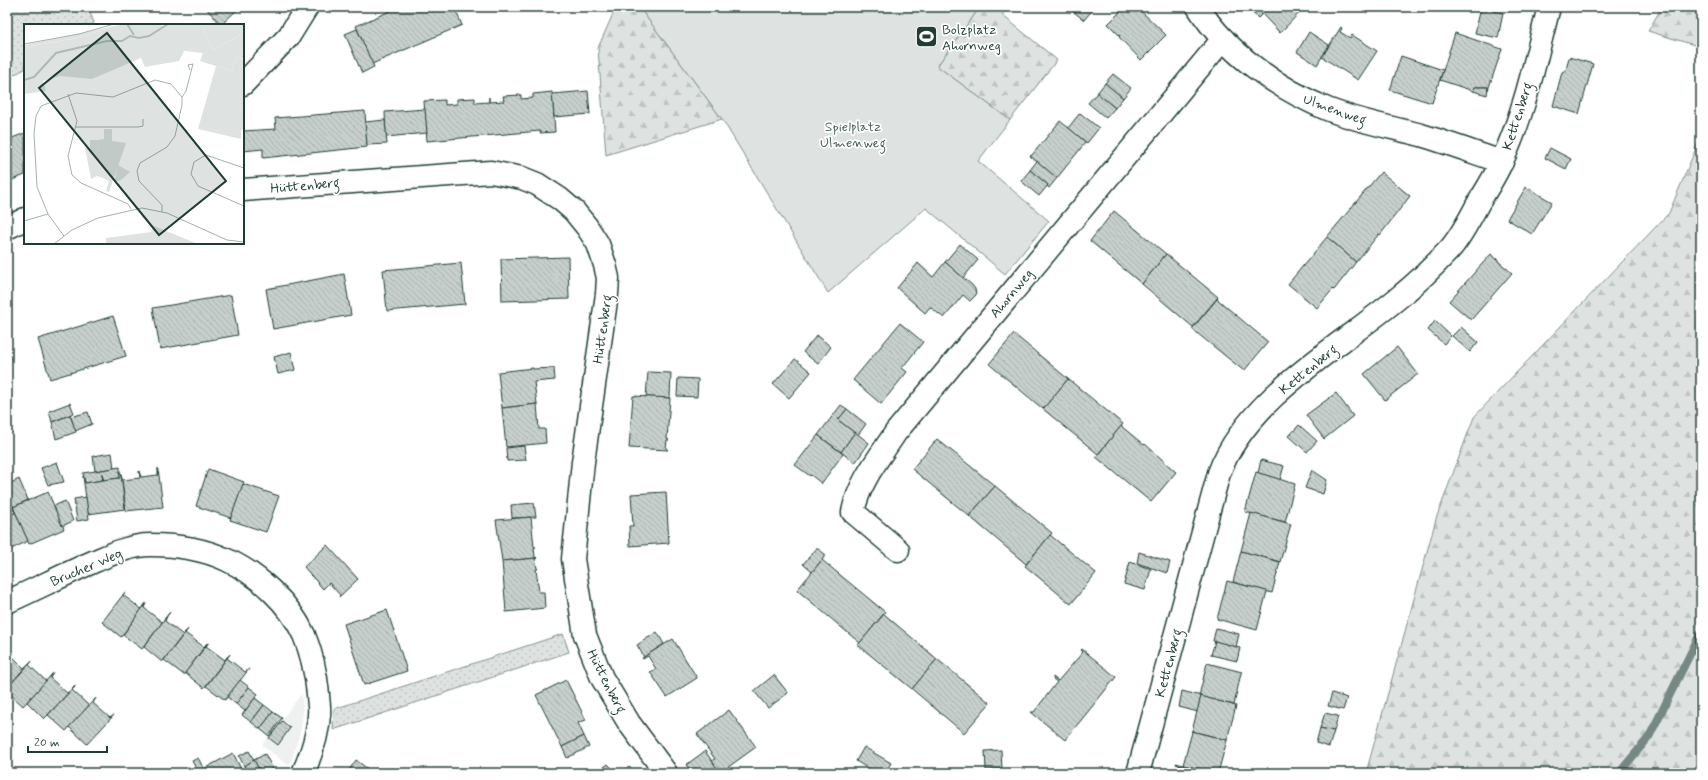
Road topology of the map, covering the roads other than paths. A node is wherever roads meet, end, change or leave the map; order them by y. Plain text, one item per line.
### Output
1 (307, 7) edge
2 (1198, 7) edge
3 (1549, 7) edge
4 (1223, 39) junction
5 (244, 83) edge
6 (1502, 162) junction
7 (244, 190) edge
8 (24, 220) edge
9 (7, 228) edge
10 (898, 550) dead end
11 (7, 602) edge
12 (303, 773) edge
13 (666, 773) edge
14 (1138, 773) edge

1 - 5 street
2 - 4 street, Ulmenweg
3 - 6 street, Kettenberg
4 - 6 street, Ulmenweg
4 - 10 street, Ahornweg
6 - 14 street, Kettenberg
7 - 13 street, Hüttenberg
8 - 9 street
11 - 12 street, Brucher Weg

